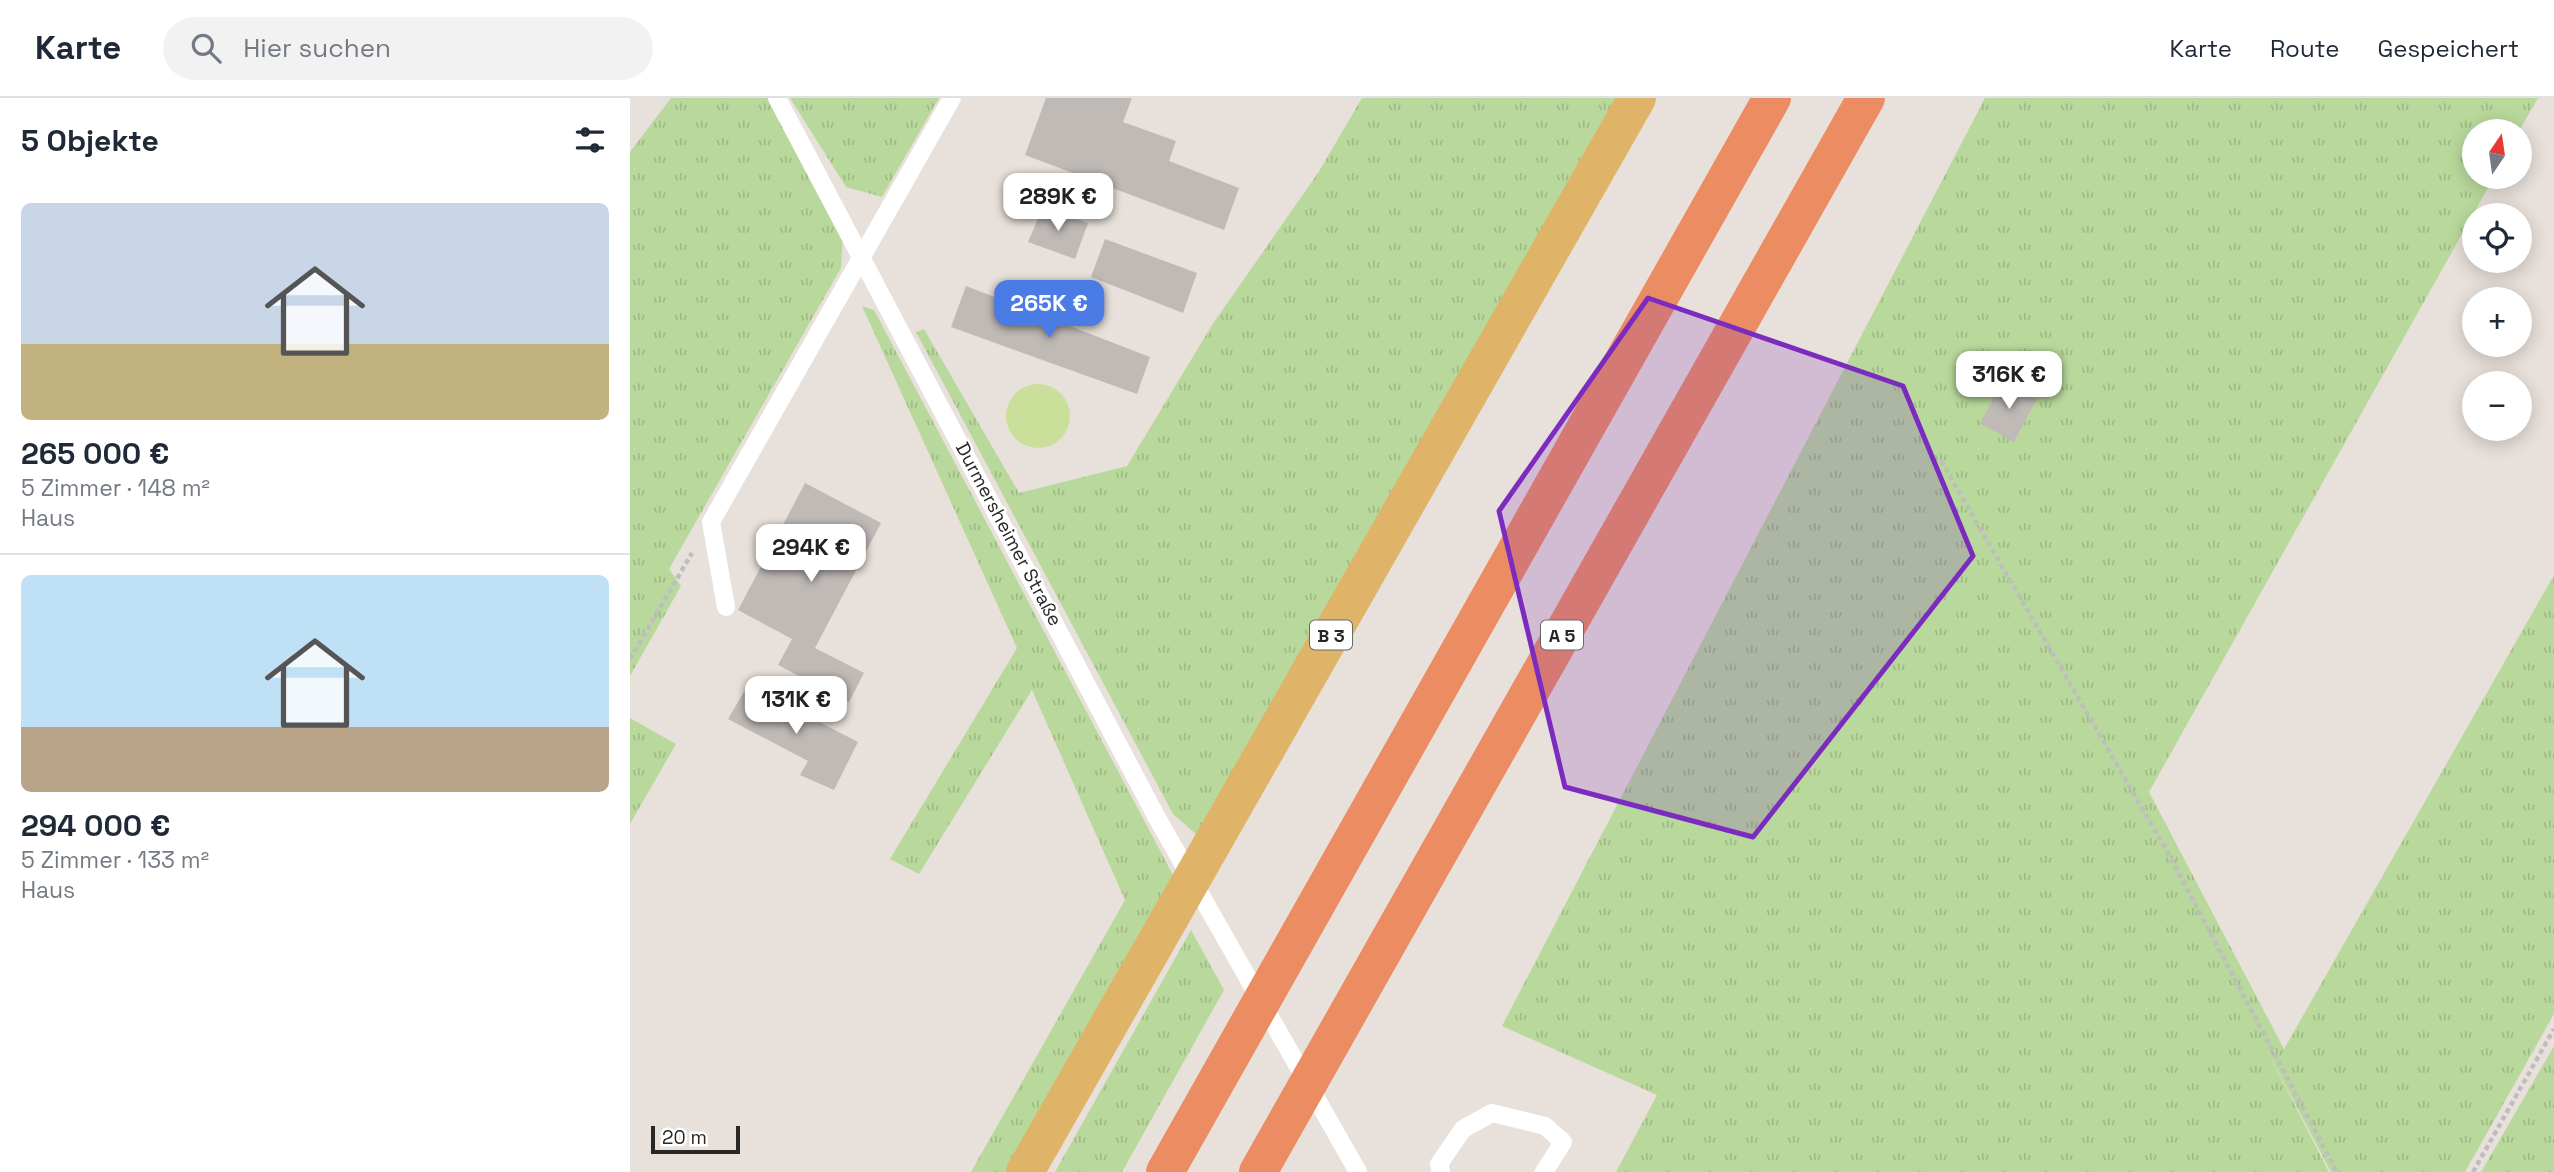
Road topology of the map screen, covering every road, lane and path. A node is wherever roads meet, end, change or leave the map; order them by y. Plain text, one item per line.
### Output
1 (778, 98) edge
2 (952, 98) edge
3 (1637, 98) edge
4 (1772, 98) edge
5 (1866, 98) edge
6 (862, 252) junction
7 (1941, 461) dead end
8 (711, 522) junction
9 (726, 607) dead end
10 (630, 659) edge
11 (2554, 1029) edge
12 (1026, 1172) edge
13 (1165, 1172) edge
14 (1258, 1172) edge
15 (1358, 1172) edge
16 (1441, 1172) edge
17 (1544, 1172) edge
18 (2337, 1172) edge
19 (2473, 1172) edge

1 - 6 lane, Durmersheimer Straße
2 - 6 lane
3 - 12 main road, B 3
4 - 13 highway
5 - 14 highway, A 5
6 - 8 lane
6 - 15 lane, Durmersheimer Straße
7 - 18 path
8 - 9 lane
8 - 10 path
11 - 19 path
16 - 17 lane

